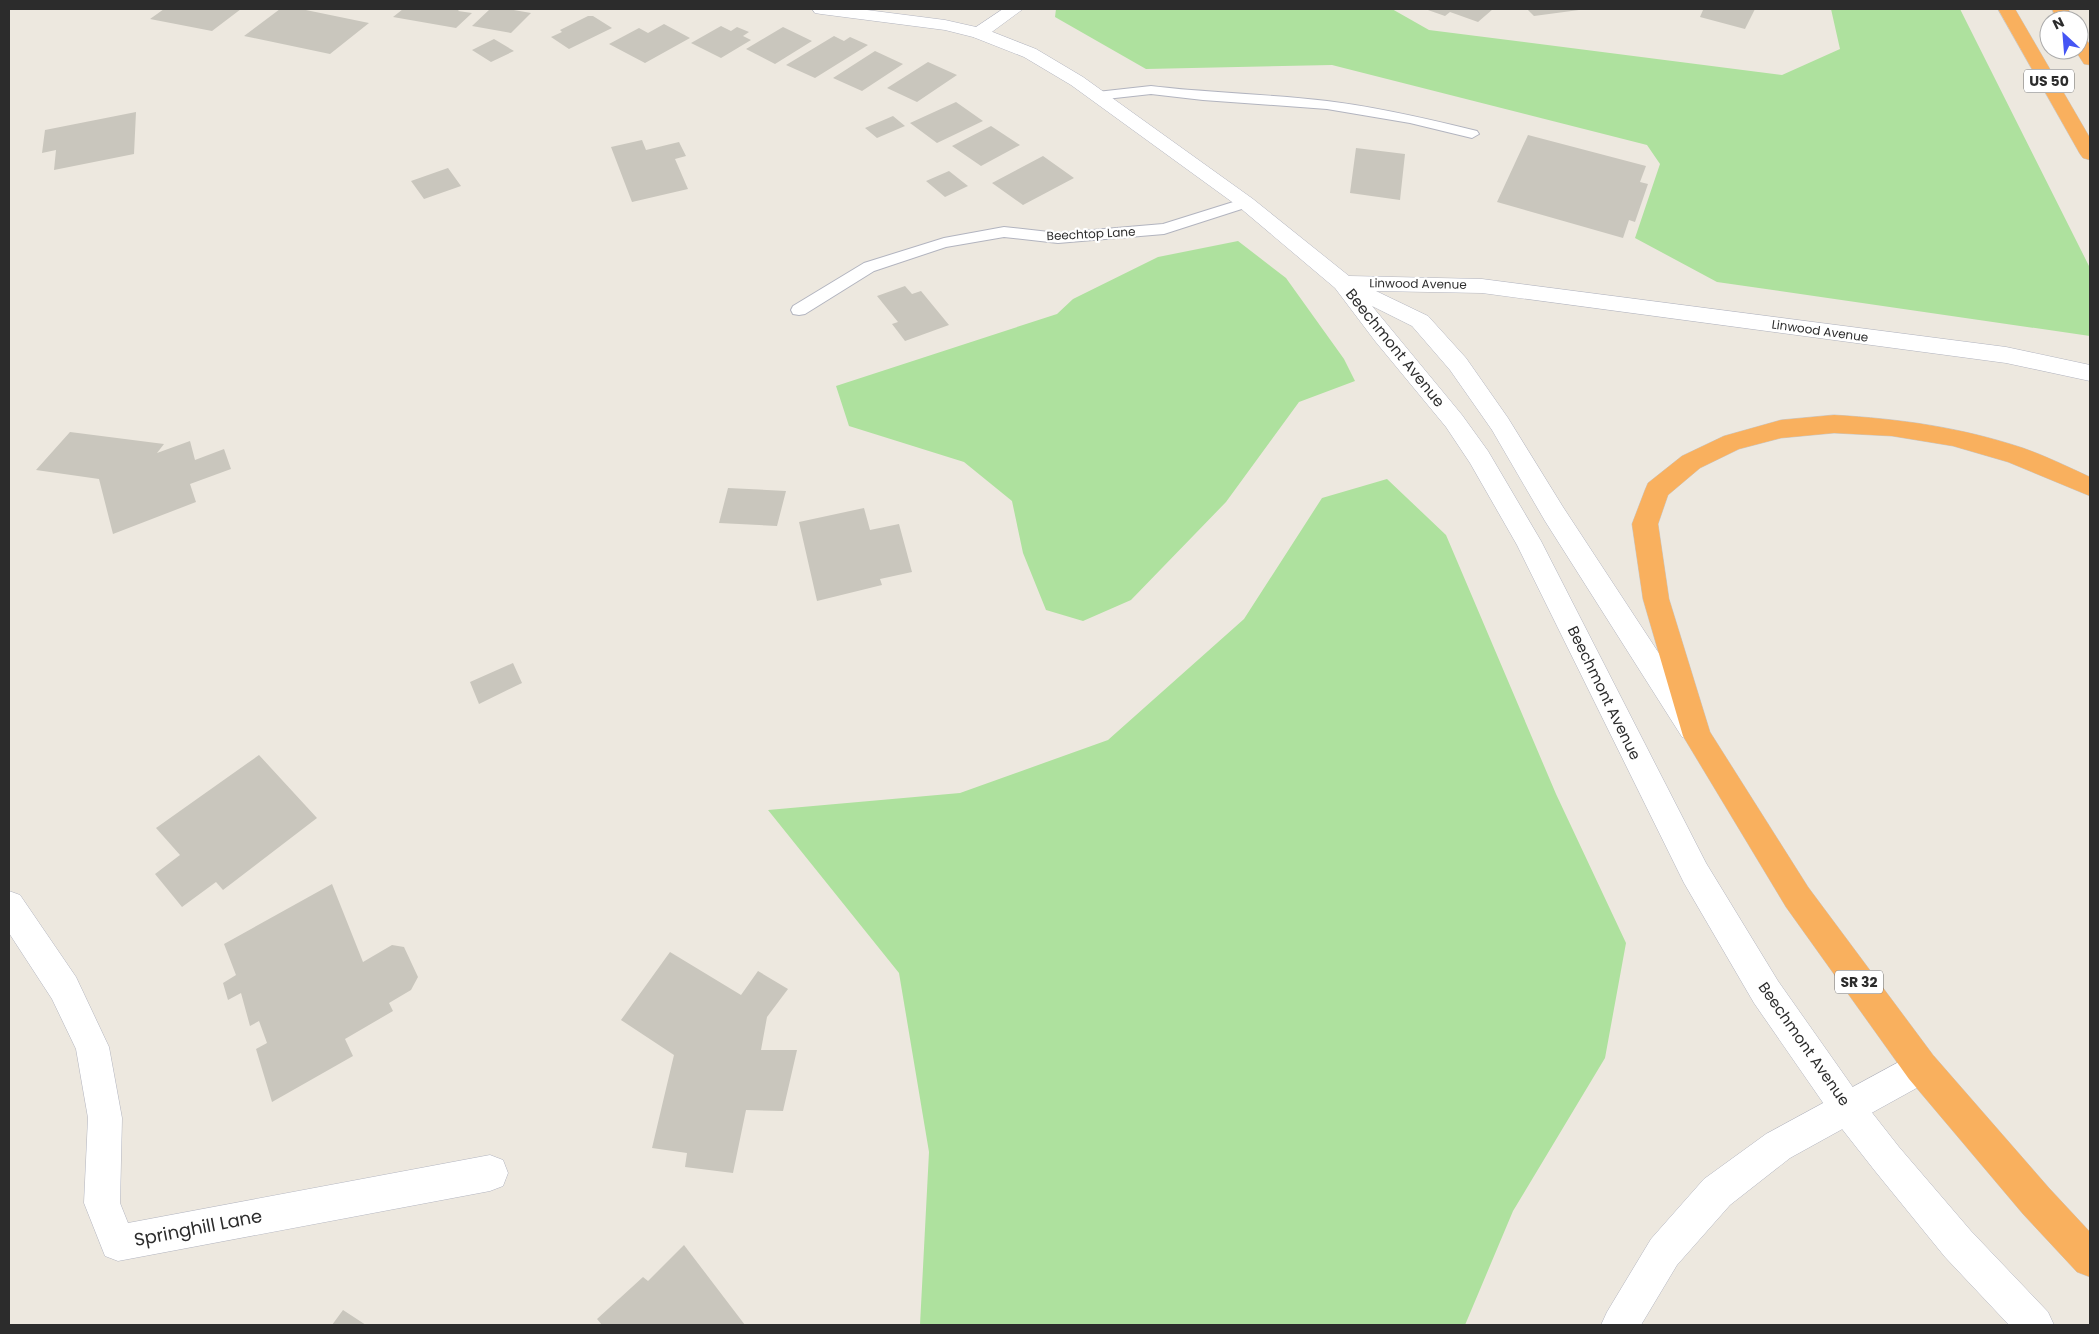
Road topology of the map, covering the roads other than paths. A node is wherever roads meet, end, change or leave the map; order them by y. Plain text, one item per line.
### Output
1 (820, 9) edge
2 (1014, 9) edge
3 (2006, 9) edge
4 (979, 32) junction
5 (1097, 96) junction
6 (1472, 134) dead end
7 (2090, 154) edge
8 (1246, 203) junction
9 (1343, 283) junction
10 (799, 310) dead end
11 (2090, 373) edge
12 (2090, 487) edge
13 (1697, 736) junction
14 (9, 906) edge
15 (1921, 1067) junction
16 (1848, 1108) junction
17 (490, 1173) dead end
18 (2090, 1259) edge
19 (1620, 1325) edge
20 (2035, 1325) edge

1 - 4 main road
2 - 4 main road
3 - 7 highway, US 50
4 - 5 main road
5 - 6 lane
5 - 8 main road
8 - 9 main road
8 - 10 lane, Beechtop Lane
9 - 11 main road, Linwood Avenue
9 - 13 main road, Beechmont Avenue
9 - 16 main road, Beechmont Avenue
12 - 13 highway
13 - 15 highway, Beechmont Avenue / SR 32
14 - 17 main road, Springhill Lane
15 - 16 main road
15 - 18 highway, Beechmont Avenue / SR 32
16 - 19 main road
16 - 20 main road, Beechmont Avenue

